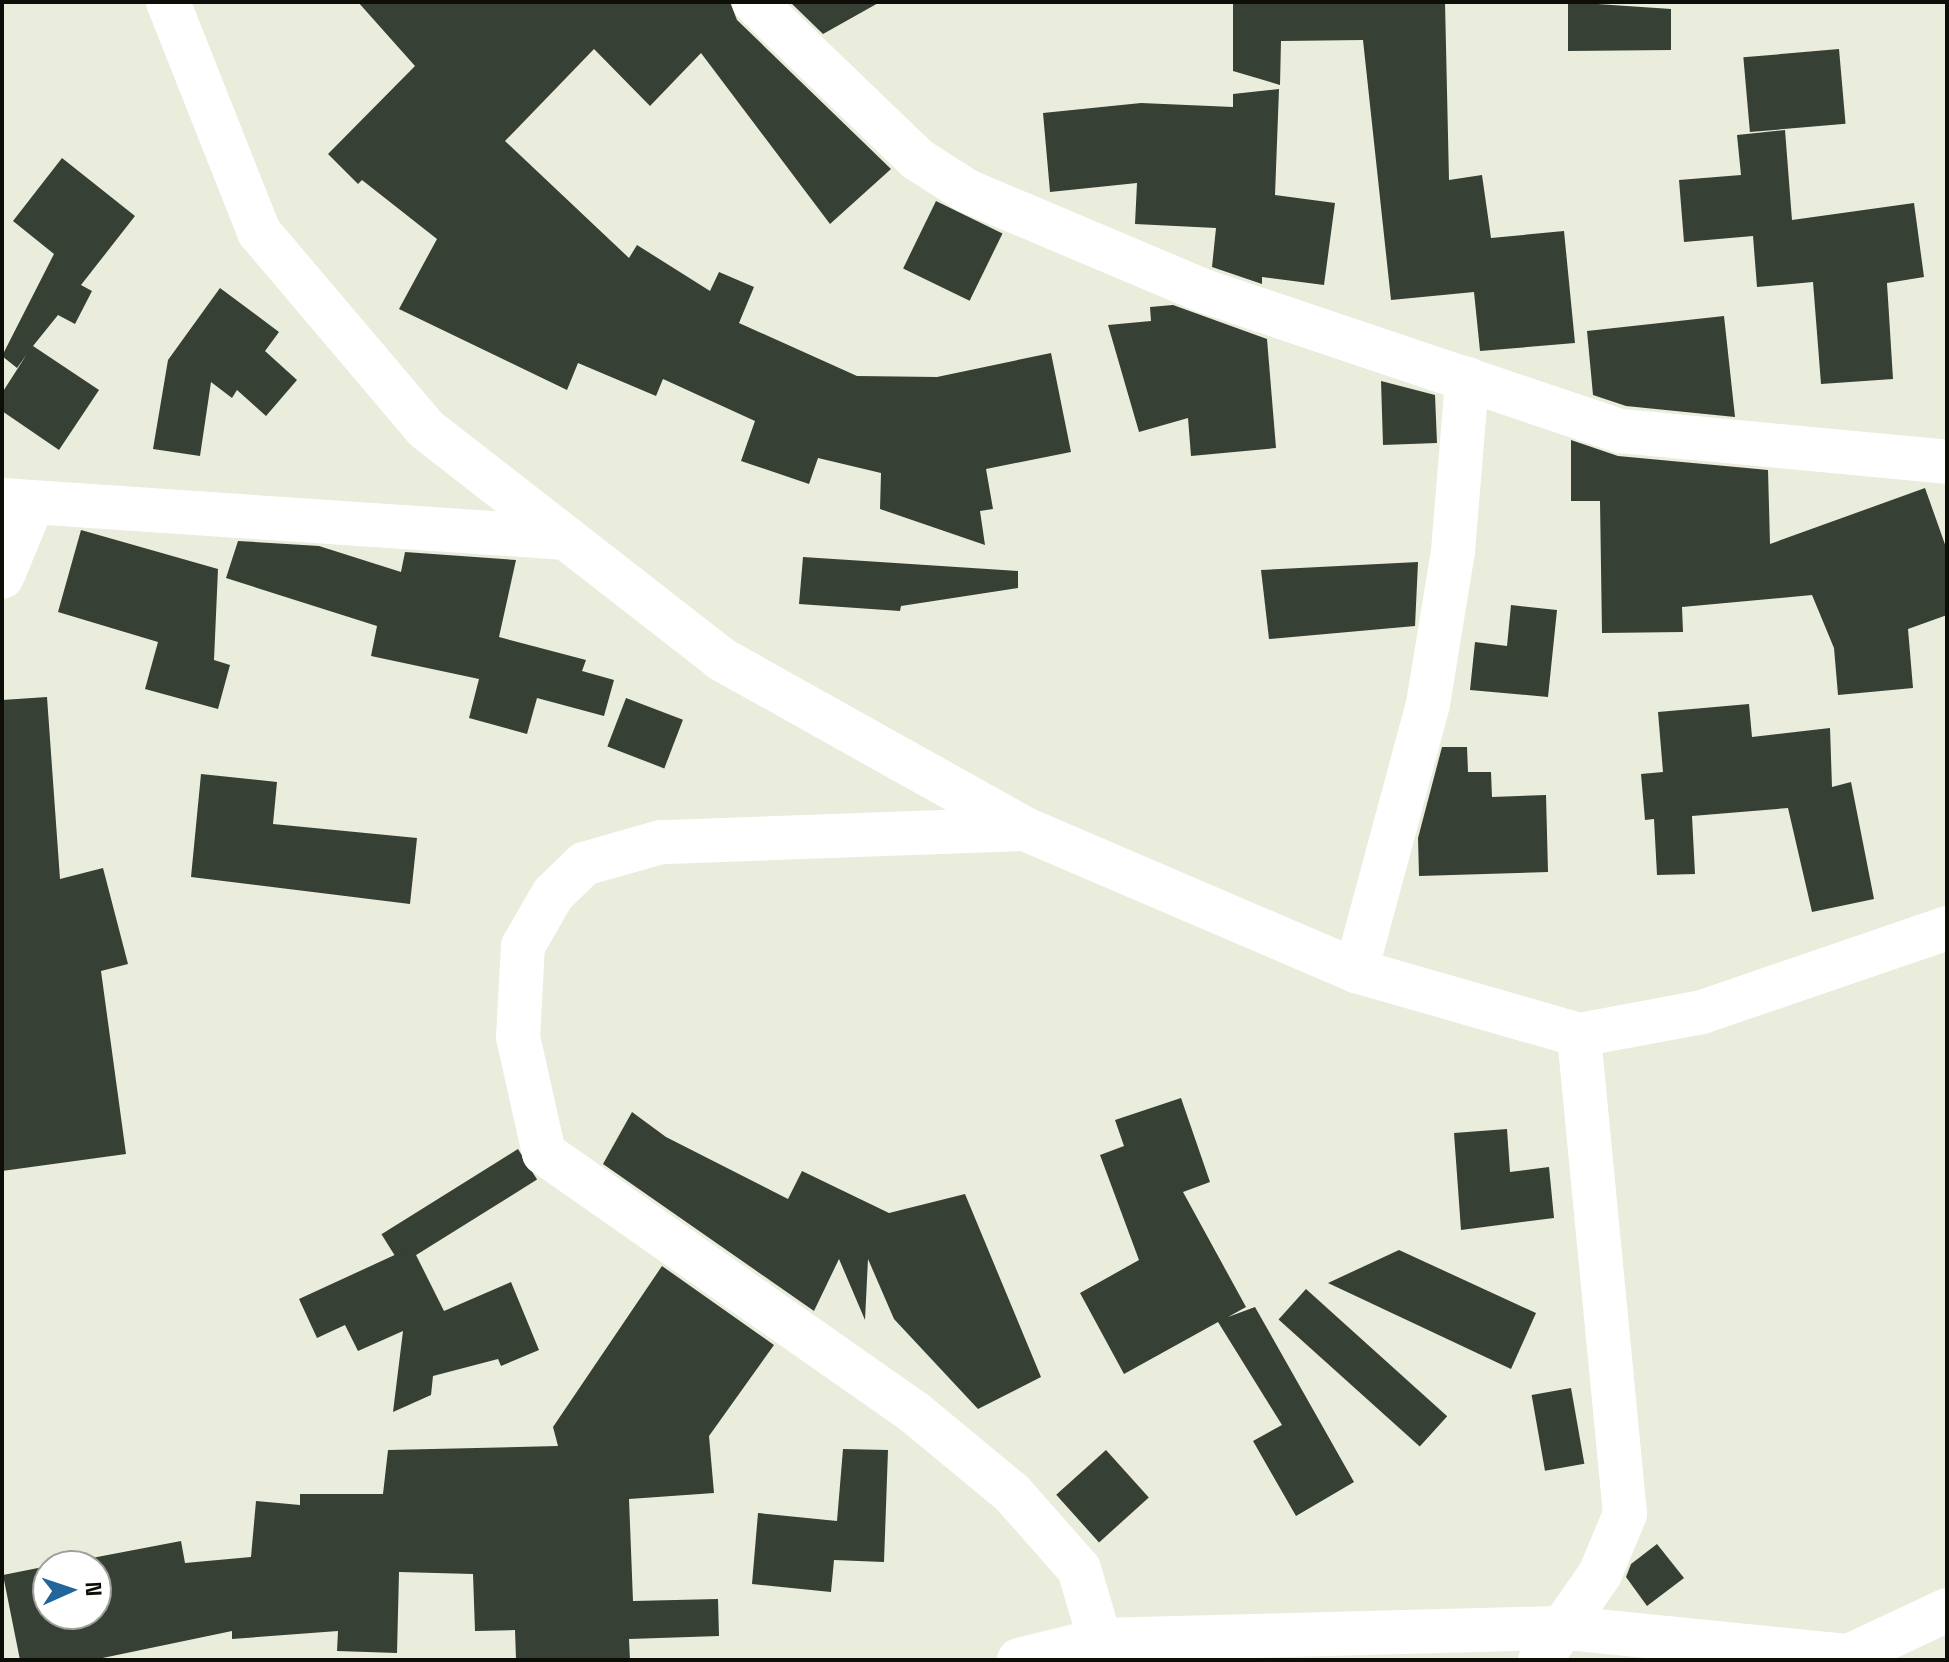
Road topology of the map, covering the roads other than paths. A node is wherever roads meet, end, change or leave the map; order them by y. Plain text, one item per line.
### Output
1 (168, 2) edge
2 (754, 2) edge
3 (1467, 379) junction
4 (1947, 462) edge
5 (17, 501) edge
6 (566, 538) junction
7 (2, 577) edge
8 (1025, 829) junction
9 (1947, 928) edge
10 (1356, 971) junction
11 (1579, 1035) junction
12 (1947, 1610) edge
13 (1100, 1640) junction
14 (1553, 1644) edge
15 (1850, 1658) edge
16 (1019, 1660) edge

1 - 6 street
2 - 3 street
3 - 4 street
3 - 10 street
5 - 6 street
5 - 7 street
6 - 8 street
8 - 10 street
8 - 13 street
9 - 11 street
10 - 11 street
11 - 14 street
12 - 15 street
13 - 14 street
13 - 16 street
14 - 15 street

